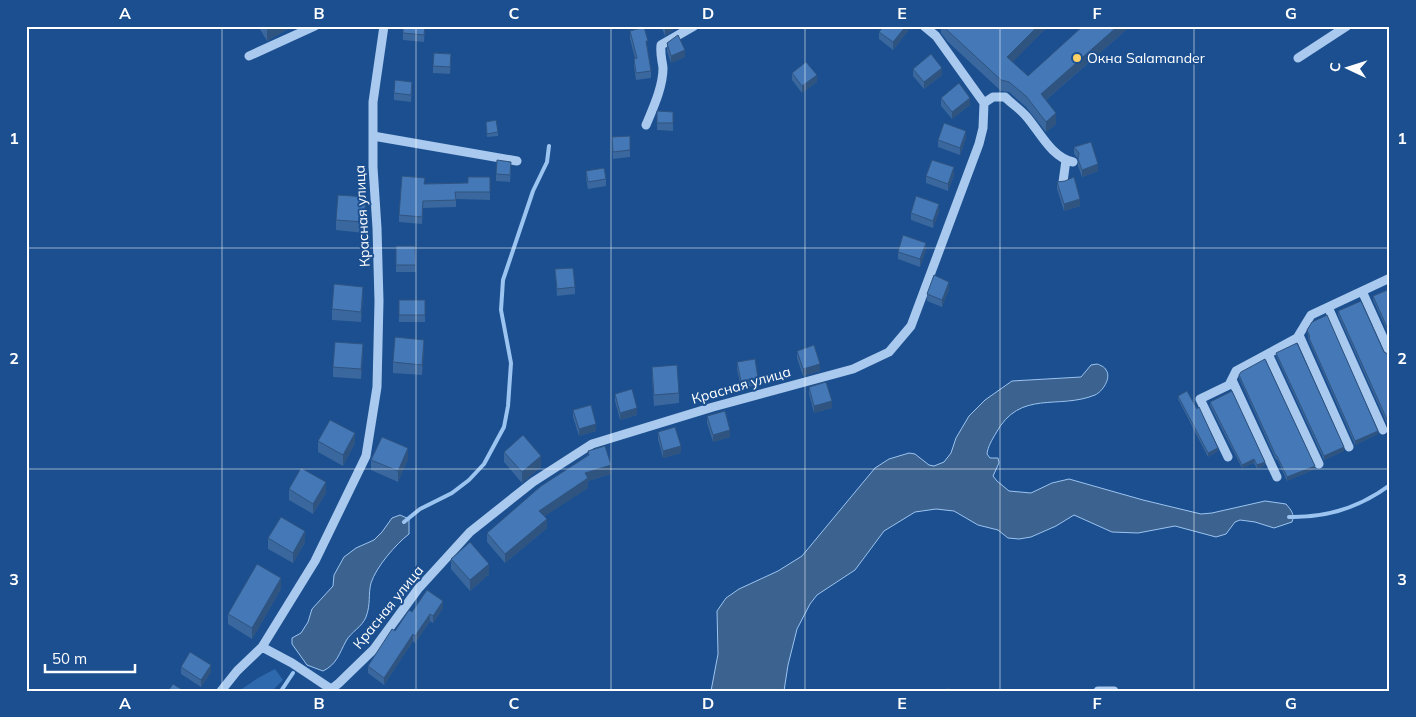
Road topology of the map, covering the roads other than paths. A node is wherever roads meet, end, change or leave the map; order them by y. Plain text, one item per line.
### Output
1 (314, 26) edge
2 (384, 26) edge
3 (694, 26) edge
4 (924, 26) edge
5 (1347, 26) edge
6 (249, 56) dead end
7 (1298, 58) dead end
8 (984, 103) junction
9 (646, 125) dead end
10 (373, 136) junction
11 (518, 161) dead end
12 (1063, 182) edge
13 (1390, 278) edge
14 (1362, 291) junction
15 (1328, 307) junction
16 (1299, 336) junction
17 (1390, 353) edge
18 (1268, 354) junction
19 (1232, 380) junction
20 (1383, 430) dead end
21 (1349, 447) dead end
22 (1228, 457) dead end
23 (1319, 464) dead end
24 (1278, 477) dead end
25 (262, 648) junction
26 (330, 690) edge
27 (221, 691) edge
28 (1098, 691) edge
29 (1114, 691) edge

1 - 6 street
2 - 10 street, Красная улица
3 - 9 street
4 - 8 street
5 - 7 street
8 - 12 street
8 - 26 street, Красная улица
10 - 11 street
10 - 25 street, Красная улица
13 - 14 street
14 - 15 street
14 - 17 street
15 - 16 street
15 - 20 street
16 - 18 street
16 - 21 street
18 - 19 street
18 - 23 street
19 - 22 street
19 - 24 street
25 - 26 street, Красная улица
25 - 27 street, Красная улица
28 - 29 street

